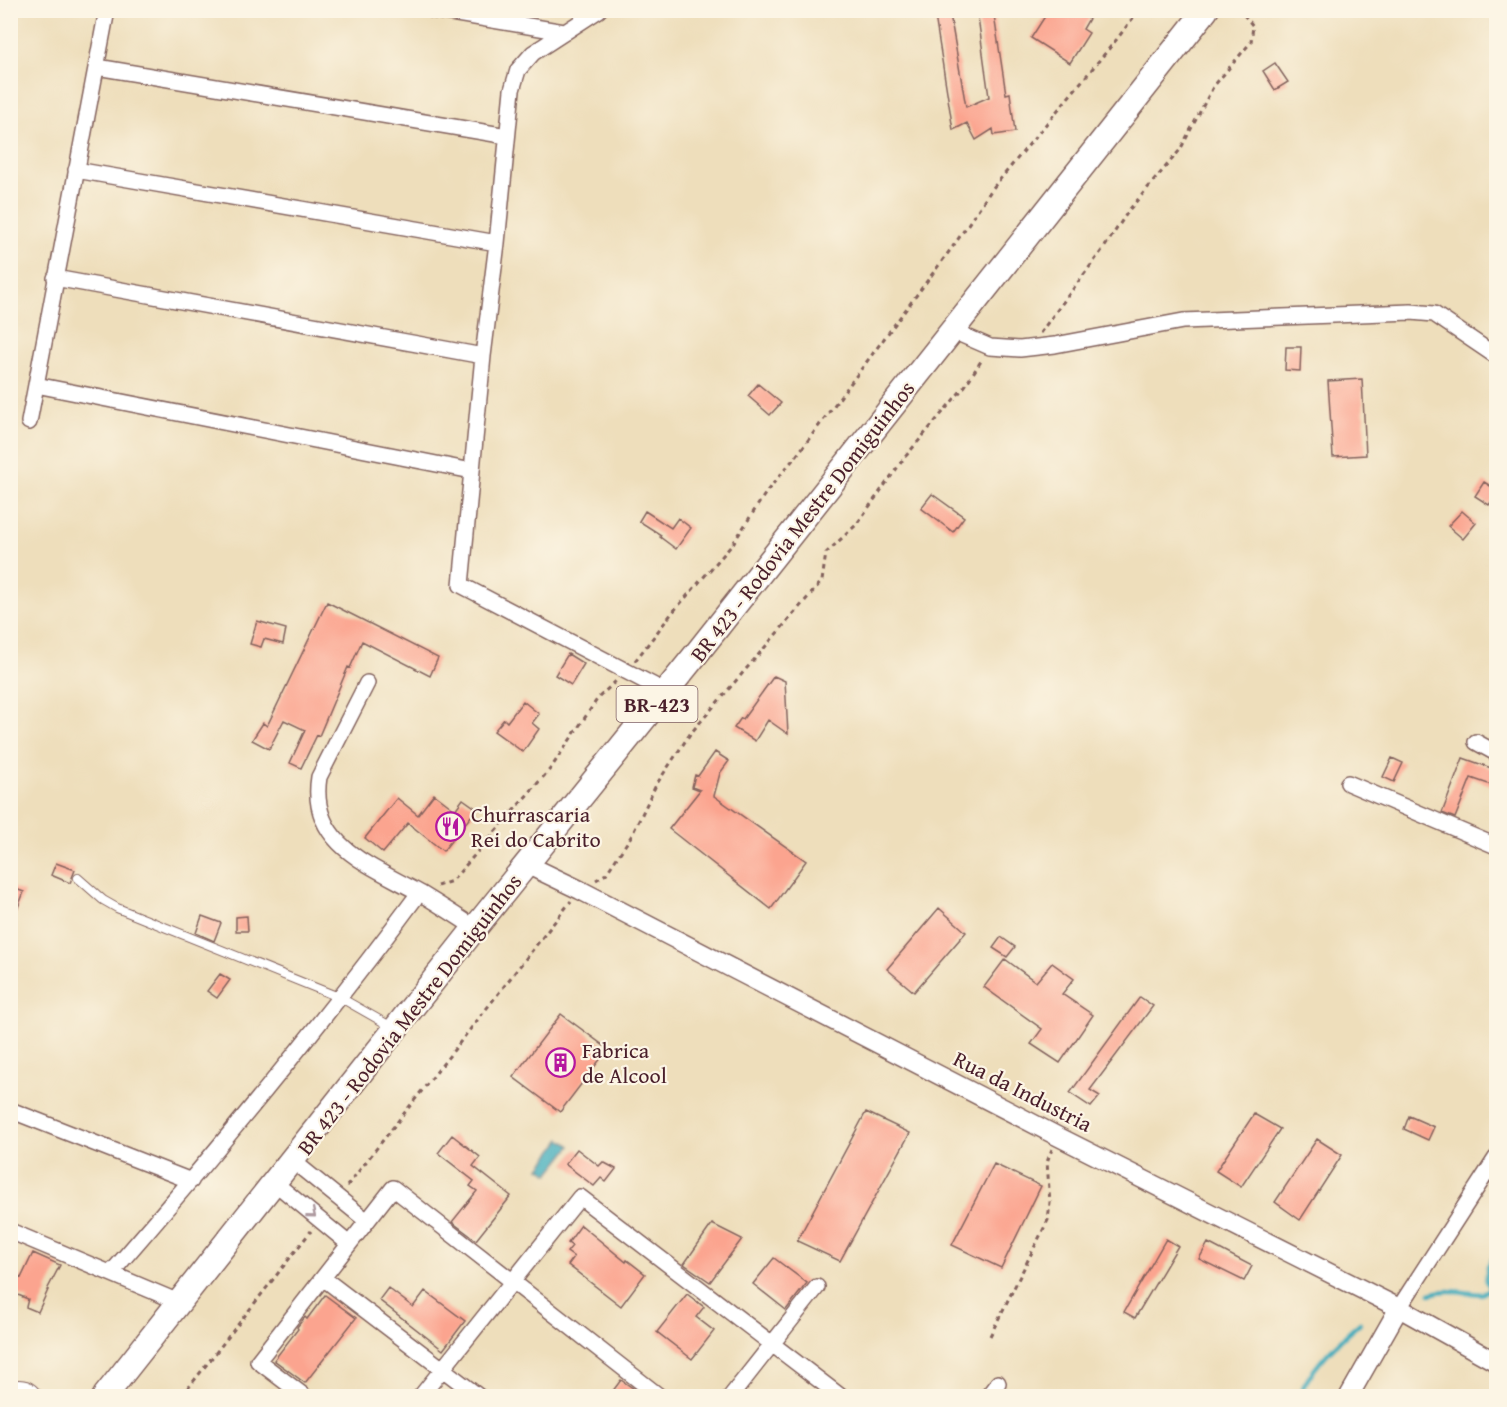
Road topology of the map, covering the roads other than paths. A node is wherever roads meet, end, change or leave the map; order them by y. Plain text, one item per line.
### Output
1 (107, 10) edge
2 (433, 10) edge
3 (599, 10) edge
4 (1206, 10) edge
5 (564, 32) junction
6 (97, 67) junction
7 (507, 136) junction
8 (76, 170) junction
9 (497, 243) junction
10 (56, 278) junction
11 (952, 331) junction
12 (483, 356) junction
13 (1497, 356) edge
14 (36, 385) junction
15 (29, 422) dead end
16 (472, 471) junction
17 (367, 683) dead end
18 (666, 692) junction
19 (1476, 742) dead end
20 (1497, 753) edge
21 (1348, 783) dead end
22 (1497, 846) edge
23 (528, 865) junction
24 (78, 878) dead end
25 (419, 893) junction
26 (475, 928) junction
27 (341, 998) junction
28 (396, 1030) junction
29 (10, 1110) edge
30 (1497, 1158) edge
31 (293, 1161) junction
32 (191, 1181) junction
33 (275, 1183) junction
34 (368, 1221) junction
35 (10, 1231) edge
36 (349, 1244) junction
37 (112, 1272) junction
38 (323, 1278) junction
39 (512, 1281) junction
40 (817, 1287) dead end
41 (181, 1303) junction
42 (1398, 1308) junction
43 (772, 1346) junction
44 (1497, 1362) edge
45 (442, 1369) junction
46 (998, 1383) dead end
47 (10, 1385) edge
48 (39, 1396) edge
49 (105, 1396) edge
50 (304, 1396) edge
51 (421, 1396) edge
52 (478, 1396) edge
53 (659, 1396) edge
54 (731, 1396) edge
55 (840, 1396) edge
56 (988, 1396) edge
57 (1349, 1396) edge

1 - 6 street
2 - 5 street
3 - 5 street
4 - 11 main road, BR 423 - Rodovia Mestre Domiguinhos / BR-423
5 - 7 street
6 - 7 street
6 - 8 street
7 - 9 street
8 - 9 street
8 - 10 street
9 - 12 street
10 - 12 street
10 - 14 street
11 - 13 street
11 - 18 main road, BR 423 - Rodovia Mestre Domiguinhos / BR-423
12 - 16 street
14 - 15 street
14 - 16 street
16 - 18 street
17 - 25 street
18 - 23 main road, BR 423 - Rodovia Mestre Domiguinhos / BR-423
19 - 20 street
21 - 22 street
23 - 26 main road, BR 423 - Rodovia Mestre Domiguinhos / BR-423
23 - 42 street, Rua da Industria
24 - 27 lane
25 - 26 street
25 - 27 street
26 - 28 main road, BR 423 - Rodovia Mestre Domiguinhos / BR-423
27 - 28 lane
27 - 32 street
28 - 31 main road, BR 423 - Rodovia Mestre Domiguinhos / BR-423
29 - 32 street
30 - 42 street
31 - 33 main road, BR 423 - Rodovia Mestre Domiguinhos / BR-423
31 - 34 street
32 - 37 street
33 -> 36 street
33 - 41 main road, BR 423 - Rodovia Mestre Domiguinhos / BR-423
34 - 36 street
34 - 39 street
35 - 37 street
36 - 38 street
37 - 41 street
38 - 45 street
38 - 50 street
39 - 43 street
39 - 45 street
39 - 53 street
40 - 43 street
41 - 49 main road, BR 423 - Rodovia Mestre Domiguinhos / BR-423
42 - 44 street, Rua da Industria
42 - 57 street
43 - 54 street
43 - 55 street
45 - 51 street
45 - 52 street
46 - 56 street
47 - 48 lane

